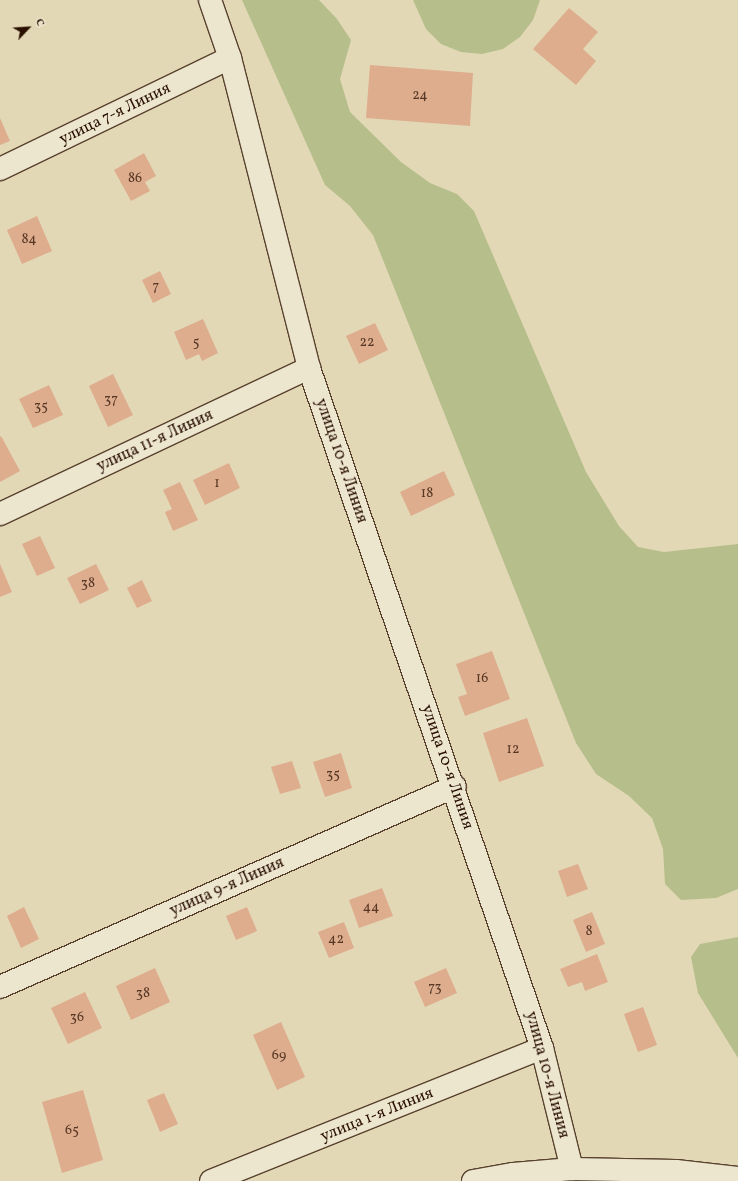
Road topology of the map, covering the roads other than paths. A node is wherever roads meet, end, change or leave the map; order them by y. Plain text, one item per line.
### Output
1 (210, 0) edge
2 (230, 58) junction
3 (0, 169) edge
4 (309, 368) junction
5 (0, 514) edge
6 (455, 786) junction
7 (0, 987) edge
8 (542, 1048) junction
9 (572, 1169) junction
10 (738, 1178) edge
11 (211, 1181) edge
12 (473, 1181) edge

1 - 2 street, улица 10-я Линия
2 - 3 street, улица 7-я Линия
2 - 4 street, улица 10-я Линия
4 - 5 street, улица 11-я Линия
4 - 6 street, улица 10-я Линия
6 - 7 street, улица 9-я Линия
6 - 8 street, улица 10-я Линия
8 - 9 street, улица 10-я Линия
8 - 11 street, улица 1-я Линия
9 - 10 street
9 - 12 street

